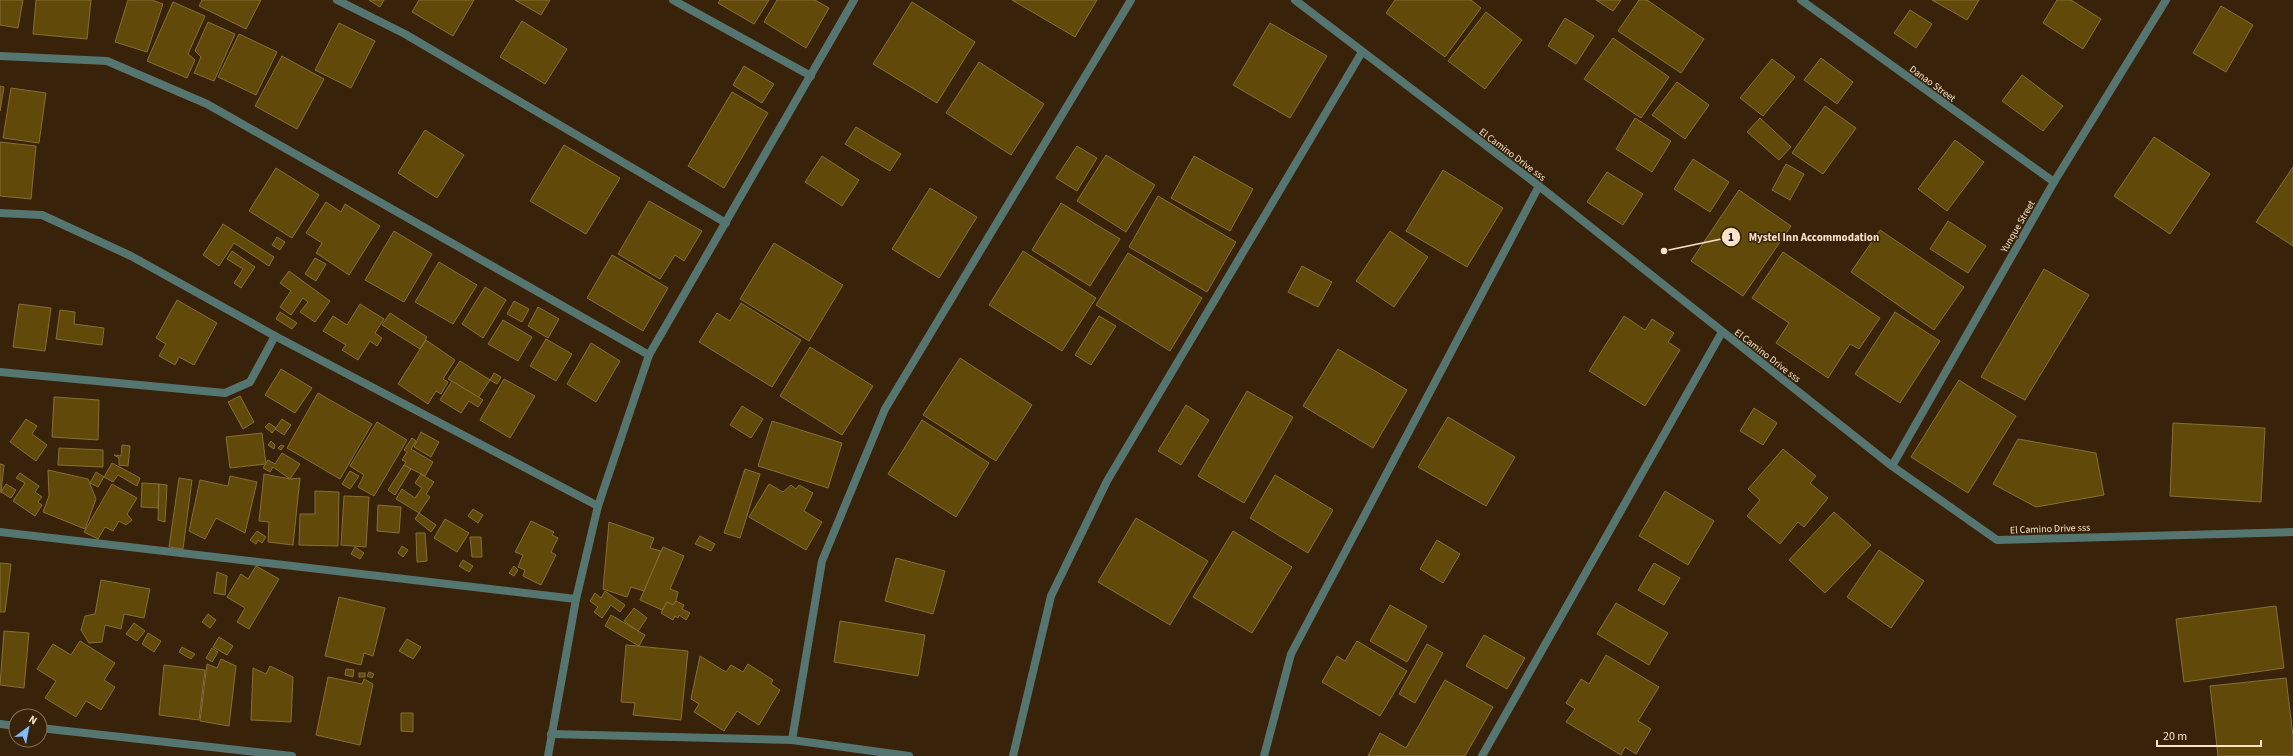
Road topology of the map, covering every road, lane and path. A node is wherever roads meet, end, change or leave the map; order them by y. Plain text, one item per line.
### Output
1 (338, 0) edge
2 (673, 0) edge
3 (854, 0) edge
4 (1132, 0) edge
5 (1295, 0) edge
6 (1801, 0) edge
7 (2166, 0) edge
8 (1362, 52) junction
9 (0, 56) edge
10 (811, 76) junction
11 (2054, 182) junction
12 (1539, 186) junction
13 (0, 213) edge
14 (726, 224) junction
15 (1722, 332) junction
16 (275, 336) junction
17 (649, 355) junction
18 (0, 372) edge
19 (1892, 466) junction
20 (598, 506) junction
21 (0, 532) edge
22 (2293, 532) edge
23 (576, 599) junction
24 (48, 729) edge
25 (551, 734) junction
26 (792, 740) junction
27 (292, 756) edge
28 (548, 756) edge
29 (909, 756) edge
30 (1013, 756) edge
31 (1264, 756) edge
32 (1482, 756) edge

1 - 14 street
2 - 10 street
3 - 10 street
4 - 26 street
5 - 8 street, El Camino Drive sss
6 - 11 street, Danao Street
7 - 11 street, Yunque Street
8 - 12 street, El Camino Drive sss
8 - 30 street
9 - 17 street
10 - 14 street
11 - 19 street, Yunque Street
12 - 15 street, El Camino Drive sss
12 - 31 street
13 - 16 street
14 - 17 street
15 - 19 street, El Camino Drive sss
15 - 32 street
16 - 18 street
16 - 20 street
17 - 20 street
19 - 22 street, El Camino Drive sss
20 - 23 street
21 - 23 street
23 - 25 street
24 - 27 street
25 - 26 street
25 - 28 street
26 - 29 street

